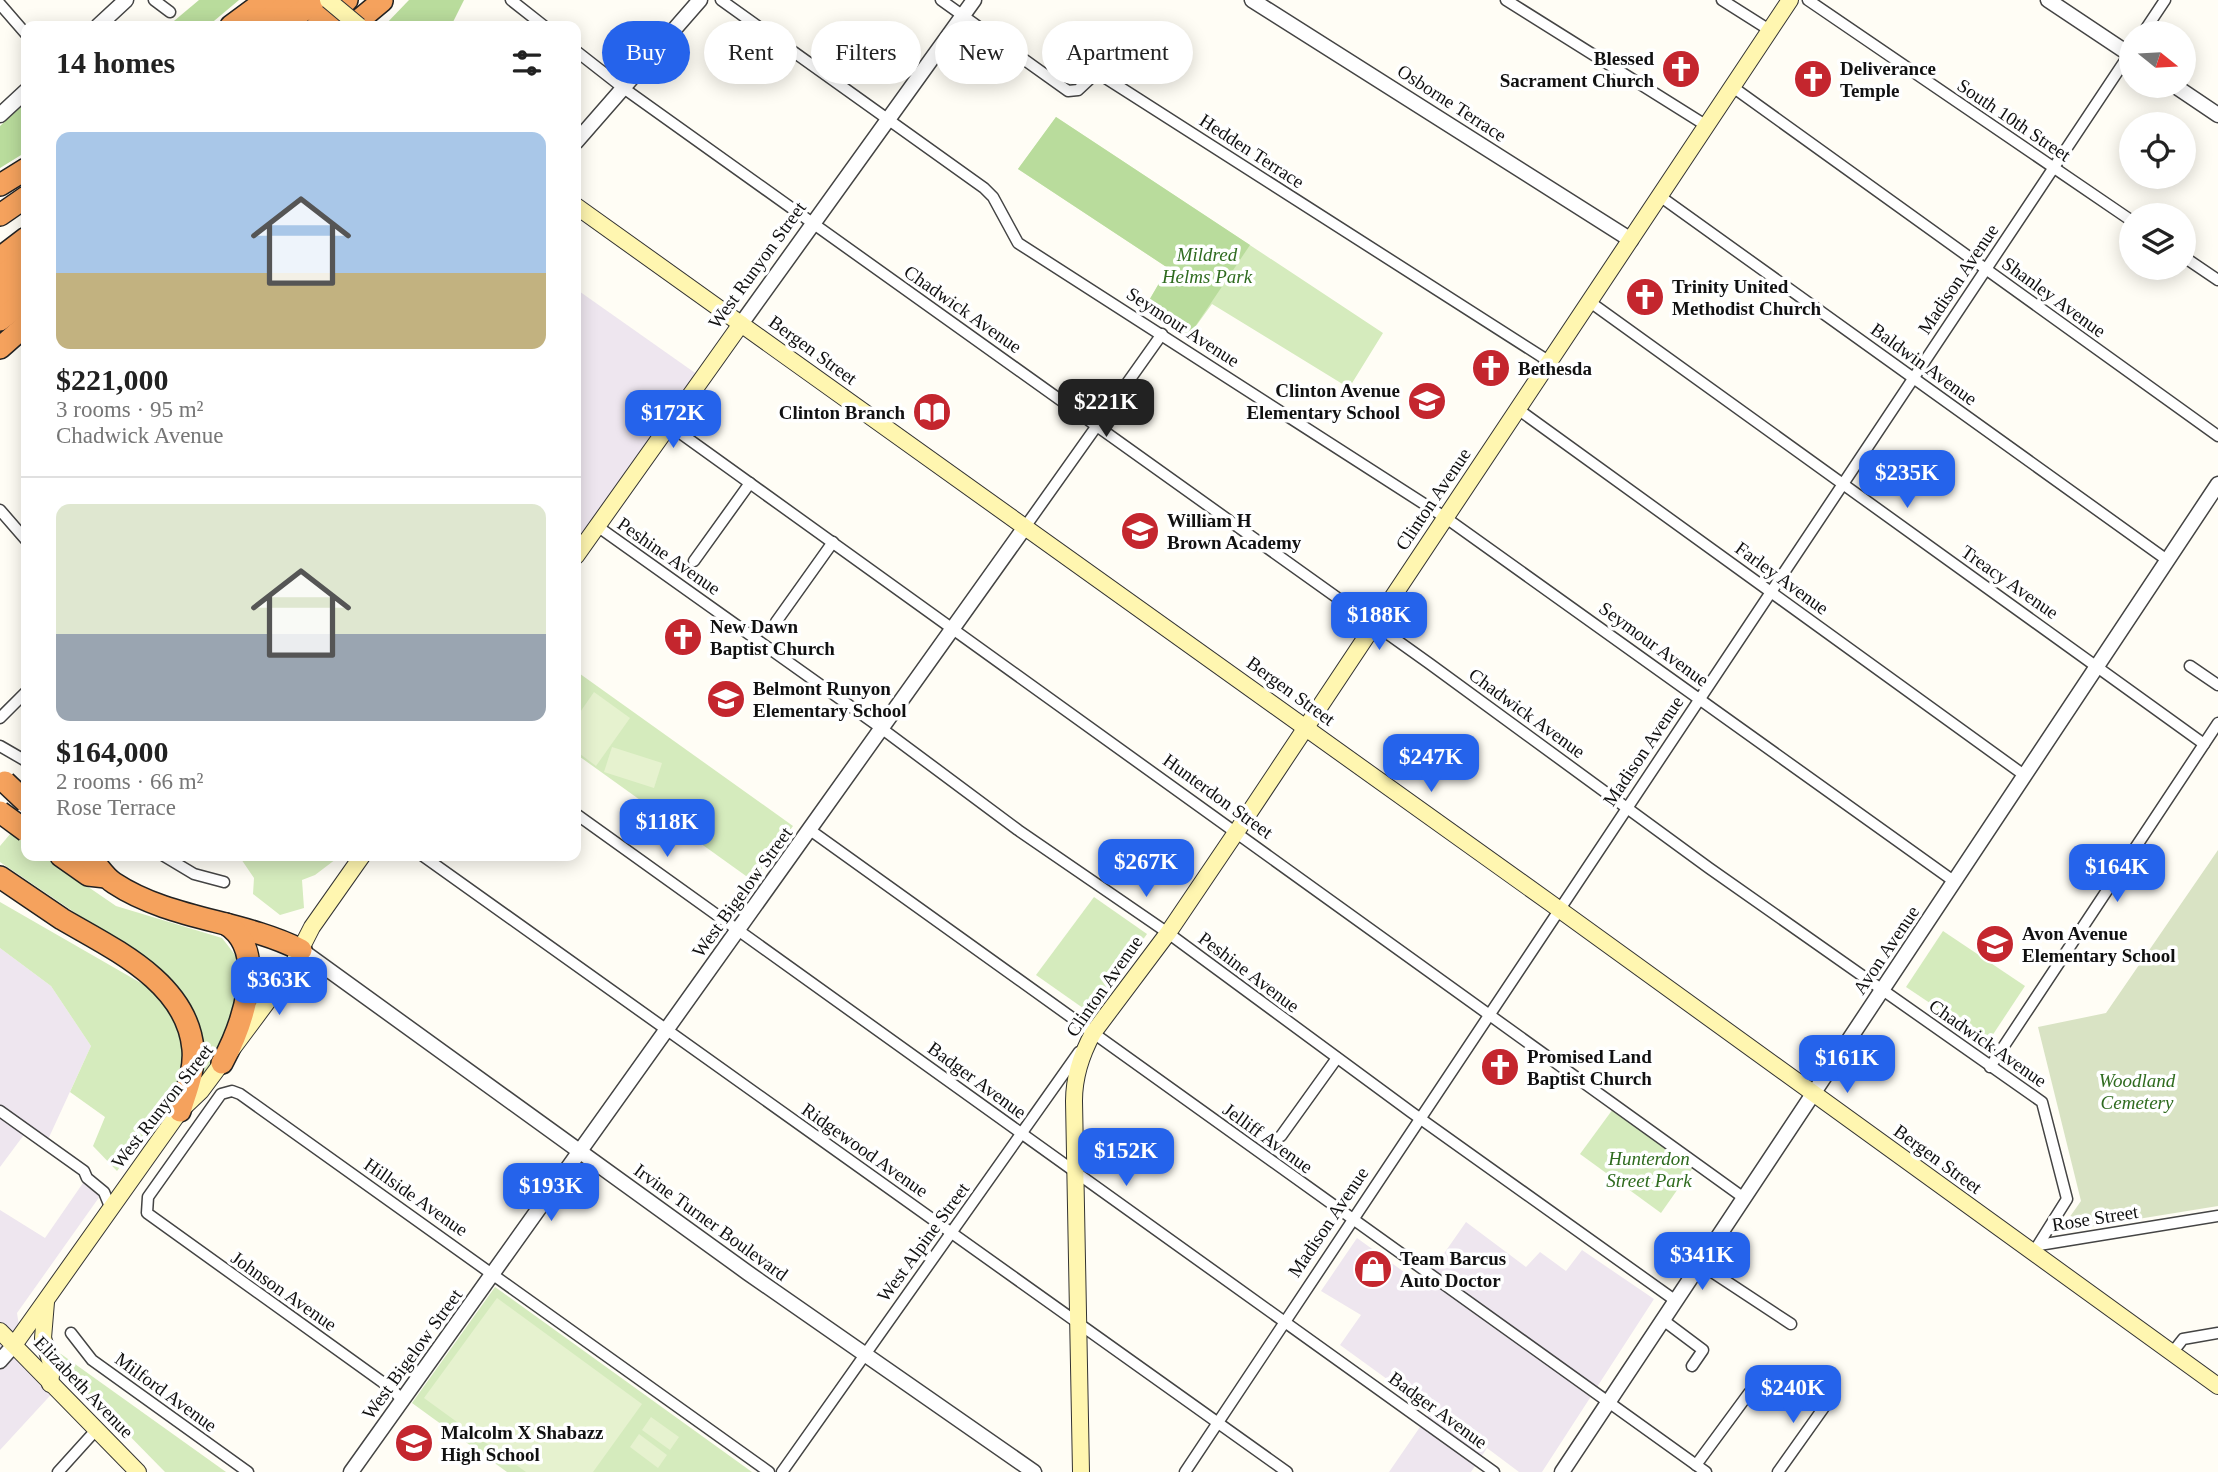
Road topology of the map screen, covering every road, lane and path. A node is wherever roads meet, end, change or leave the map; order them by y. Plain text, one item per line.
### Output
1 (126, 0) edge
2 (154, 0) edge
3 (266, 0) edge
4 (293, 0) edge
5 (324, 0) edge
6 (348, 0) edge
7 (383, 0) edge
8 (511, 0) edge
9 (700, 0) edge
10 (721, 0) edge
11 (941, 0) edge
12 (974, 0) edge
13 (1252, 0) edge
14 (1506, 0) edge
15 (1723, 0) edge
16 (1790, 0) edge
17 (1808, 0) edge
18 (2048, 0) edge
19 (2165, 0) edge
20 (0, 4) edge
21 (170, 12) dead end
22 (963, 16) junction
23 (103, 21) edge
24 (239, 21) edge
25 (266, 21) edge
26 (288, 21) edge
27 (300, 21) edge
28 (325, 21) edge
29 (350, 21) edge
30 (361, 21) edge
31 (538, 21) edge
32 (2151, 21) edge
33 (21, 28) edge
34 (1771, 31) junction
35 (2119, 45) edge
36 (581, 55) edge
37 (2119, 71) edge
38 (622, 87) junction
39 (1734, 88) junction
40 (21, 96) edge
41 (2193, 98) edge
42 (0, 115) edge
43 (2218, 115) edge
44 (889, 120) junction
45 (1707, 126) junction
46 (581, 136) edge
47 (2053, 168) junction
48 (21, 172) edge
49 (0, 185) edge
50 (1661, 197) junction
51 (21, 200) edge
52 (581, 210) edge
53 (2119, 212) edge
54 (0, 215) edge
55 (21, 217) edge
56 (813, 223) junction
57 (0, 232) edge
58 (1630, 240) junction
59 (21, 242) edge
60 (0, 258) edge
61 (21, 262) edge
62 (2196, 265) edge
63 (1986, 270) junction
64 (0, 278) edge
65 (2218, 280) edge
66 (21, 282) edge
67 (0, 299) edge
68 (1590, 302) junction
69 (21, 304) edge
70 (0, 320) edge
71 (741, 324) junction
72 (21, 329) edge
73 (1162, 334) junction
74 (0, 348) edge
75 (1550, 362) junction
76 (1913, 378) junction
77 (1519, 410) junction
78 (669, 425) junction
79 (1096, 425) junction
80 (2218, 436) edge
81 (751, 483) junction
82 (1843, 484) junction
83 (2218, 484) edge
84 (0, 510) edge
85 (1446, 518) junction
86 (597, 526) junction
87 (1025, 527) junction
88 (21, 534) edge
89 (833, 542) junction
90 (581, 548) edge
91 (2167, 560) junction
92 (694, 561) dead end
93 (1772, 592) junction
94 (776, 622) dead end
95 (1374, 625) junction
96 (953, 628) junction
97 (2097, 665) junction
98 (2190, 666) dead end
99 (2218, 685) edge
100 (21, 697) edge
101 (1699, 698) junction
102 (0, 718) edge
103 (2218, 723) edge
104 (881, 728) junction
105 (1306, 728) junction
106 (2204, 744) junction
107 (0, 746) edge
108 (21, 758) edge
109 (2024, 775) junction
110 (2, 780) edge
111 (21, 797) edge
112 (21, 797) edge
113 (1627, 806) junction
114 (0, 812) edge
115 (581, 818) edge
116 (0, 823) edge
117 (21, 827) edge
118 (810, 830) junction
119 (1237, 831) junction
120 (68, 861) edge
121 (92, 861) edge
122 (172, 861) edge
123 (430, 861) edge
124 (354, 863) edge
125 (106, 877) junction
126 (224, 882) dead end
127 (1955, 882) junction
128 (2, 887) edge
129 (1560, 909) junction
130 (226, 924) junction
131 (739, 930) junction
132 (1168, 933) junction
133 (301, 950) junction
134 (1882, 989) junction
135 (1488, 1014) junction
136 (668, 1029) junction
137 (1093, 1033) junction
138 (1337, 1058) junction
139 (222, 1063) junction
140 (1990, 1067) junction
141 (1814, 1094) junction
142 (0, 1111) edge
143 (180, 1111) junction
144 (1419, 1118) junction
145 (1021, 1133) junction
146 (1281, 1136) dead end
147 (579, 1151) junction
148 (2054, 1152) joint
149 (1074, 1170) junction
150 (1744, 1198) junction
151 (111, 1209) junction
152 (146, 1210) joint
153 (2218, 1216) edge
154 (1351, 1219) junction
155 (951, 1232) junction
156 (2036, 1249) junction
157 (1700, 1264) junction
158 (494, 1274) junction
159 (46, 1299) junction
160 (1676, 1301) junction
161 (1663, 1320) junction
162 (1077, 1322) junction
163 (1285, 1322) junction
164 (1791, 1324) dead end
165 (0, 1331) edge
166 (71, 1333) dead end
167 (2218, 1333) edge
168 (14, 1345) junction
169 (2172, 1353) junction
170 (864, 1354) junction
171 (0, 1361) edge
172 (1692, 1366) dead end
173 (50, 1384) junction
174 (2218, 1386) edge
175 (1749, 1393) dead end
176 (1832, 1396) dead end
177 (402, 1400) junction
178 (1608, 1402) junction
179 (1218, 1424) junction
180 (96, 1430) junction
181 (1701, 1469) edge
182 (58, 1472) edge
183 (138, 1472) edge
184 (248, 1472) edge
185 (351, 1472) edge
186 (769, 1472) edge
187 (782, 1472) edge
188 (1034, 1472) edge
189 (1081, 1472) edge
190 (1185, 1472) edge
191 (1287, 1472) edge
192 (1494, 1472) edge
193 (1562, 1472) edge
194 (1779, 1472) edge

1 - 23 street
2 - 21 street
3 - 24 highway
4 - 25 highway
5 - 26 highway
5 - 27 highway
5 - 29 main road, bridge
6 - 28 highway
7 - 30 highway
8 - 31 street
9 - 38 street
10 - 44 street, Seymour Avenue
11 - 22 street, Hedden Terrace
12 - 22 street, West Runyon Street
13 - 58 street, Osborne Terrace
14 - 45 street
15 - 34 street
16 - 34 main road, Clinton Avenue
17 - 47 street, South 10th Street
18 - 35 street
19 - 32 street
20 - 33 street
22 - 44 street, West Runyon Street
22 - 75 street, Hedden Terrace
34 - 39 main road, Clinton Avenue
36 - 38 street, Chadwick Avenue
37 - 47 street, Madison Avenue
38 - 46 street
38 - 56 street, Chadwick Avenue
39 - 45 main road, Clinton Avenue
39 - 63 street, Shanley Avenue
40 - 42 street
41 - 43 street
44 - 56 street, West Runyon Street
44 - 73 street, Seymour Avenue
45 - 50 main road, Clinton Avenue
47 - 53 street, South 10th Street
47 - 63 street, Madison Avenue
48 - 49 highway
50 - 58 main road, Clinton Avenue
50 - 76 street, Baldwin Avenue
51 - 54 highway
52 - 71 main road, Bergen Street
55 - 57 highway
56 - 71 street, West Runyon Street
56 - 79 street, Chadwick Avenue
58 - 68 main road, Clinton Avenue
59 - 60 highway
61 - 64 highway
62 - 65 street
63 - 76 street, Madison Avenue
63 - 80 street, Shanley Avenue
66 - 67 highway
68 - 75 main road, Clinton Avenue
68 - 82 street, Treacy Avenue
69 - 70 highway
71 - 78 main road, West Runyon Street
71 - 87 main road, Bergen Street
72 - 74 highway
73 - 79 street, West Bigelow Street
73 - 85 street, Seymour Avenue
75 - 77 main road, Clinton Avenue
76 - 82 street, Madison Avenue
76 - 91 street, Baldwin Avenue
77 - 85 main road, Clinton Avenue
77 - 93 street, Farley Avenue
78 - 81 street, Hunterdon Street
78 - 86 main road, West Runyon Street
79 - 87 street, West Bigelow Street
79 - 95 street, Chadwick Avenue
81 - 89 street, Hunterdon Street
81 - 92 street
82 - 93 street, Madison Avenue
82 - 97 street, Treacy Avenue
83 - 91 street, Avon Avenue
84 - 88 street
85 - 95 main road, Clinton Avenue
85 - 101 street, Seymour Avenue
86 - 90 main road, West Runyon Street
86 - 104 street, Peshine Avenue
87 - 96 street, West Bigelow Street
87 - 105 main road, Bergen Street
89 - 94 street
89 - 96 street, Hunterdon Street
91 - 97 street, Avon Avenue
93 - 101 street, Madison Avenue
93 - 109 street, Farley Avenue
95 - 105 main road, Clinton Avenue
95 - 113 street, Chadwick Avenue
96 - 104 street, West Bigelow Street
96 - 119 street, Hunterdon Street
97 - 106 street, Treacy Avenue
97 - 109 street, Avon Avenue
98 - 99 street
100 - 102 street
101 - 113 street, Madison Avenue
101 - 127 street, Seymour Avenue
103 - 106 street
104 - 118 street, West Bigelow Street
104 - 132 street, Peshine Avenue
105 - 119 main road, Clinton Avenue
105 - 129 main road, Bergen Street
106 - 140 street
107 - 108 street
109 - 127 street, Avon Avenue
110 - 111 highway, bridge
112 - 116 street
113 - 129 street, Madison Avenue
113 - 134 street, Chadwick Avenue
114 - 117 highway, bridge
115 - 131 street, Badger Avenue
118 - 131 street, West Bigelow Street
118 - 137 street, Jelliff Avenue
119 - 132 main road, Clinton Avenue
119 - 135 street, Hunterdon Street
120 - 125 highway
121 - 125 highway
122 - 126 street
123 - 136 street, Ridgewood Avenue
124 - 133 main road, West Runyon Street
125 - 130 highway
127 - 134 street, Avon Avenue
128 - 143 highway
129 - 135 street, Madison Avenue
129 - 141 main road, Bergen Street
130 - 133 highway
130 - 139 highway
131 - 136 street, West Bigelow Street
131 - 145 street, Badger Avenue
132 - 137 main road, Clinton Avenue
132 - 138 street, Peshine Avenue
133 - 139 main road, West Runyon Street
133 - 147 street, Irvine Turner Boulevard
134 - 140 street, Chadwick Avenue
134 - 141 street, Avon Avenue
135 - 144 street, Madison Avenue
135 - 150 street, Hunterdon Street
136 - 147 street, West Bigelow Street
136 - 155 street, Ridgewood Avenue
137 - 145 street, West Alpine Street
137 - 149 main road, Clinton Avenue
137 - 154 street, Jelliff Avenue
138 - 144 street, Peshine Avenue
138 - 146 street
139 - 143 main road, West Runyon Street
140 - 148 street, Chadwick Avenue
141 - 150 street, Avon Avenue
141 - 156 main road, Bergen Street
142 - 151 street
143 - 151 main road, West Runyon Street
144 - 154 street, Madison Avenue
144 - 160 street, Peshine Avenue
145 - 149 street, Badger Avenue
145 - 155 street, West Alpine Street
147 - 158 street, West Bigelow Street
147 - 170 street, Irvine Turner Boulevard
148 - 156 street, Rose Street
149 - 162 main road, Clinton Avenue
149 - 163 street, Badger Avenue
150 - 157 street, Avon Avenue
151 - 159 main road, West Runyon Street
152 - 158 street, Hillside Avenue
152 - 177 street, Johnson Avenue
153 - 156 street, Rose Street
154 - 163 street, Madison Avenue
154 - 178 street, Jelliff Avenue
155 - 162 street, Ridgewood Avenue
155 - 170 street, West Alpine Street
156 - 169 main road, Bergen Street
157 - 160 street, Avon Avenue
157 - 164 street
158 - 177 street, West Bigelow Street
158 - 186 street, Hillside Avenue
159 - 168 main road, West Runyon Street
159 - 173 main road
160 - 161 street, Avon Avenue
161 - 172 street
161 - 178 street, Avon Avenue
162 - 179 street, Ridgewood Avenue
162 - 189 main road, Clinton Avenue
163 - 179 street, Madison Avenue
163 - 192 street, Badger Avenue
165 - 168 main road, Elizabeth Avenue
166 - 184 street, Milford Avenue
167 - 169 street
168 - 171 street
168 - 173 main road, Elizabeth Avenue
169 - 174 main road, Bergen Street
170 - 187 street, West Alpine Street
170 - 188 street, Irvine Turner Boulevard
173 - 180 main road, Elizabeth Avenue
175 - 181 street
176 - 194 street
177 - 185 street, West Bigelow Street
178 - 181 street, Jelliff Avenue
178 - 193 street, Avon Avenue
179 - 190 street, Madison Avenue
179 - 191 street, Ridgewood Avenue
180 - 182 street
180 - 183 main road, Elizabeth Avenue

